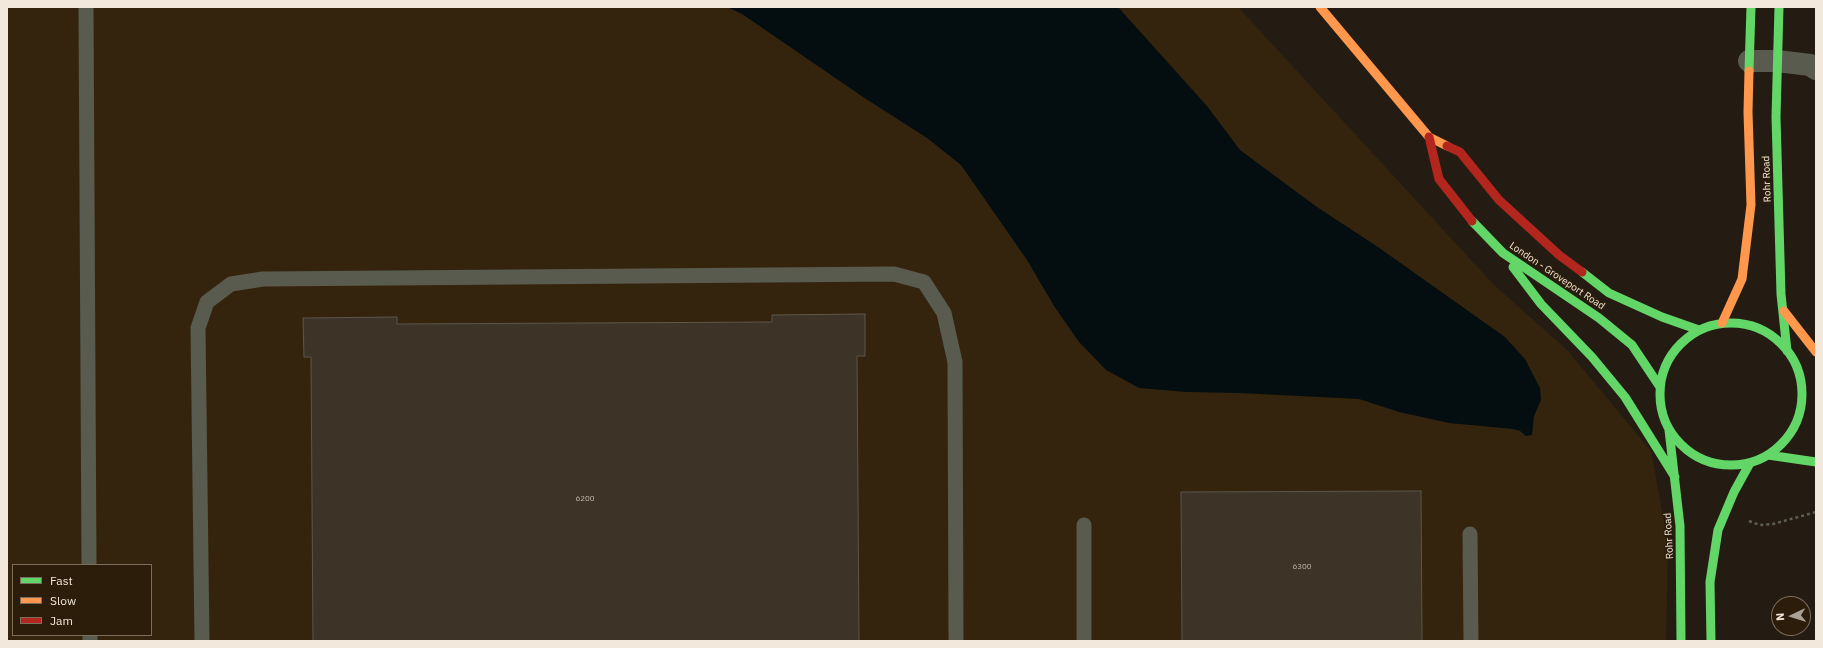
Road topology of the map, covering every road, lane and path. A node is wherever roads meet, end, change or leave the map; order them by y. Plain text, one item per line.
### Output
1 (86, 7) edge
2 (1320, 7) edge
3 (1751, 7) edge
4 (1779, 7) edge
5 (1749, 61) junction
6 (1777, 61) junction
7 (1816, 69) edge
8 (1429, 137) junction
9 (1503, 253) junction
10 (1784, 312) junction
11 (1722, 322) junction
12 (1699, 330) junction
13 (1787, 350) junction
14 (1816, 352) edge
15 (1660, 386) junction
16 (1802, 397) junction
17 (1811, 406) dead end
18 (1669, 430) junction
19 (1768, 454) junction
20 (1816, 462) edge
21 (1750, 463) junction
22 (1675, 477) junction
23 (1816, 512) edge
24 (1742, 519) dead end
25 (1084, 525) dead end
26 (1470, 534) dead end
27 (89, 564) edge
28 (202, 641) edge
29 (956, 641) edge
30 (1084, 641) edge
31 (1471, 641) edge
32 (1681, 641) edge
33 (1711, 641) edge

1 - 27 lane
2 - 8 main road, London - Groveport Road
3 - 5 main road, Rohr Road
4 - 6 main road, Rohr Road
5 - 6 street
5 - 11 main road, Rohr Road
6 - 7 street
6 - 10 main road, Rohr Road
8 - 9 main road, London - Groveport Road
8 - 12 main road, London - Groveport Road
9 - 15 main road, London - Groveport Road
9 - 22 main road
10 - 13 main road, Rohr Road
10 - 14 main road
11 - 12 main road
11 - 13 main road
12 - 15 main road
13 - 16 main road
15 - 18 main road
16 - 17 main road
16 - 19 main road
18 - 21 main road
18 - 22 main road, Rohr Road
19 - 20 main road
19 - 21 main road
21 - 33 main road
22 - 32 main road, Rohr Road
23 - 24 path
25 - 30 lane
26 - 31 lane
28 - 29 lane

